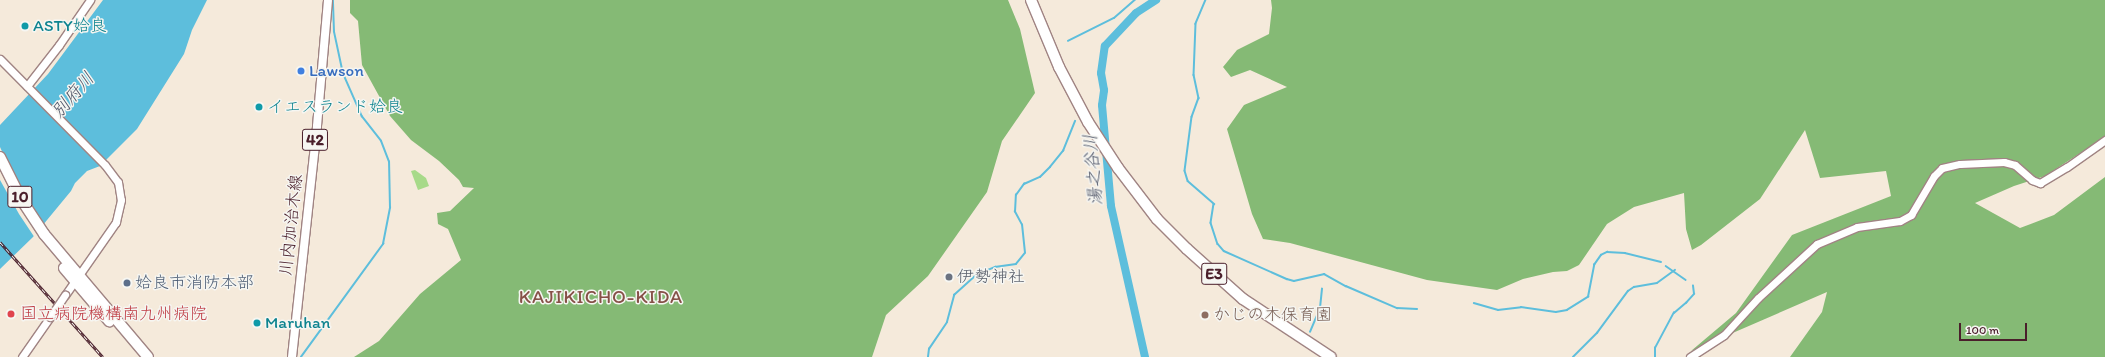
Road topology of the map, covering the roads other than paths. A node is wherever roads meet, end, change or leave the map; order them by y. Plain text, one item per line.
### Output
1 (90, 0) edge
2 (328, 0) edge
3 (1024, 0) edge
4 (1031, 0) edge
5 (0, 59) edge
6 (29, 88) junction
7 (2105, 140) edge
8 (0, 157) edge
9 (0, 171) edge
10 (1117, 173) junction
11 (42, 236) junction
12 (77, 279) junction
13 (22, 357) edge
14 (140, 357) edge
15 (148, 357) edge
16 (292, 357) edge
17 (1319, 357) edge
18 (1332, 357) edge
19 (1690, 357) edge

1 - 6 street
2 - 16 main road, 川内加治木線 / 42
3 - 10 highway, E3
4 - 10 highway, E3
5 - 6 street
6 - 12 street
7 - 19 street
8 - 11 highway, 10
9 - 11 highway, 10
10 - 17 highway, E3
10 - 18 highway, E3
11 - 12 highway, 10
12 - 13 street, bridge
12 - 14 highway, 10
12 - 15 highway, 10

